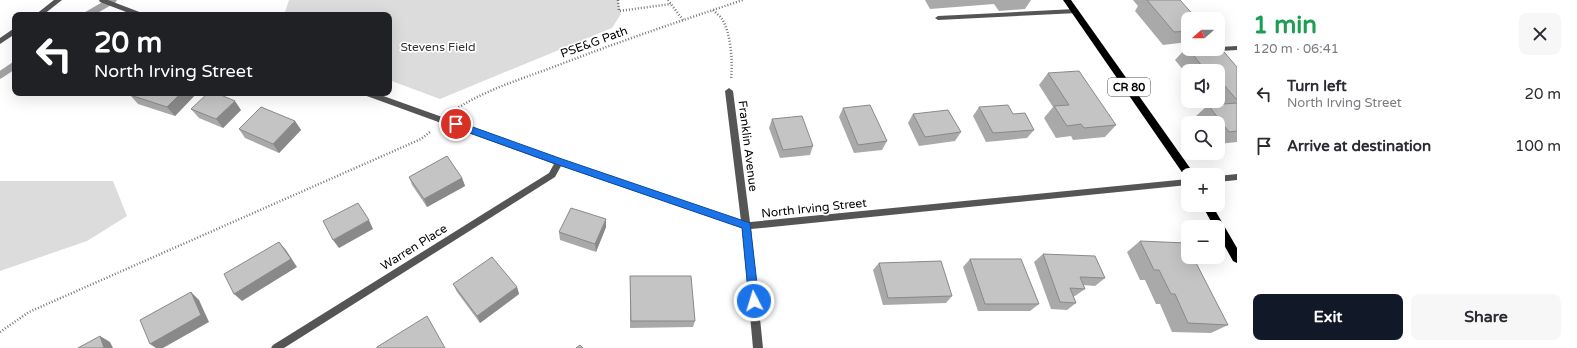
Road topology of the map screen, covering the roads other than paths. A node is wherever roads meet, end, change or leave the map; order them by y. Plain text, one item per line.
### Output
1 (59, 0) edge
2 (102, 0) edge
3 (1067, 0) edge
4 (1075, 11) junction
5 (42, 12) edge
6 (131, 12) edge
7 (938, 18) dead end
8 (12, 33) edge
9 (0, 42) edge
10 (1237, 48) edge
11 (1225, 49) edge
12 (729, 91) road end
13 (375, 96) edge
14 (559, 162) junction
15 (1185, 168) edge
16 (1237, 177) edge
17 (1225, 178) edge
18 (1181, 183) edge
19 (1211, 212) edge
20 (746, 226) junction
21 (1237, 258) edge
22 (276, 348) edge
23 (758, 348) edge

1 - 5 street
2 - 6 street
3 - 4 main road, CR 80
4 - 7 street
4 - 15 main road, CR 80
8 - 9 street
10 - 11 street
12 - 20 street, Franklin Avenue
13 - 14 street, North Irving Street
14 - 20 street, North Irving Street
14 - 22 street, Warren Place
16 - 17 street
18 - 20 street, North Irving Street
19 - 21 main road
20 - 23 street, Franklin Avenue

